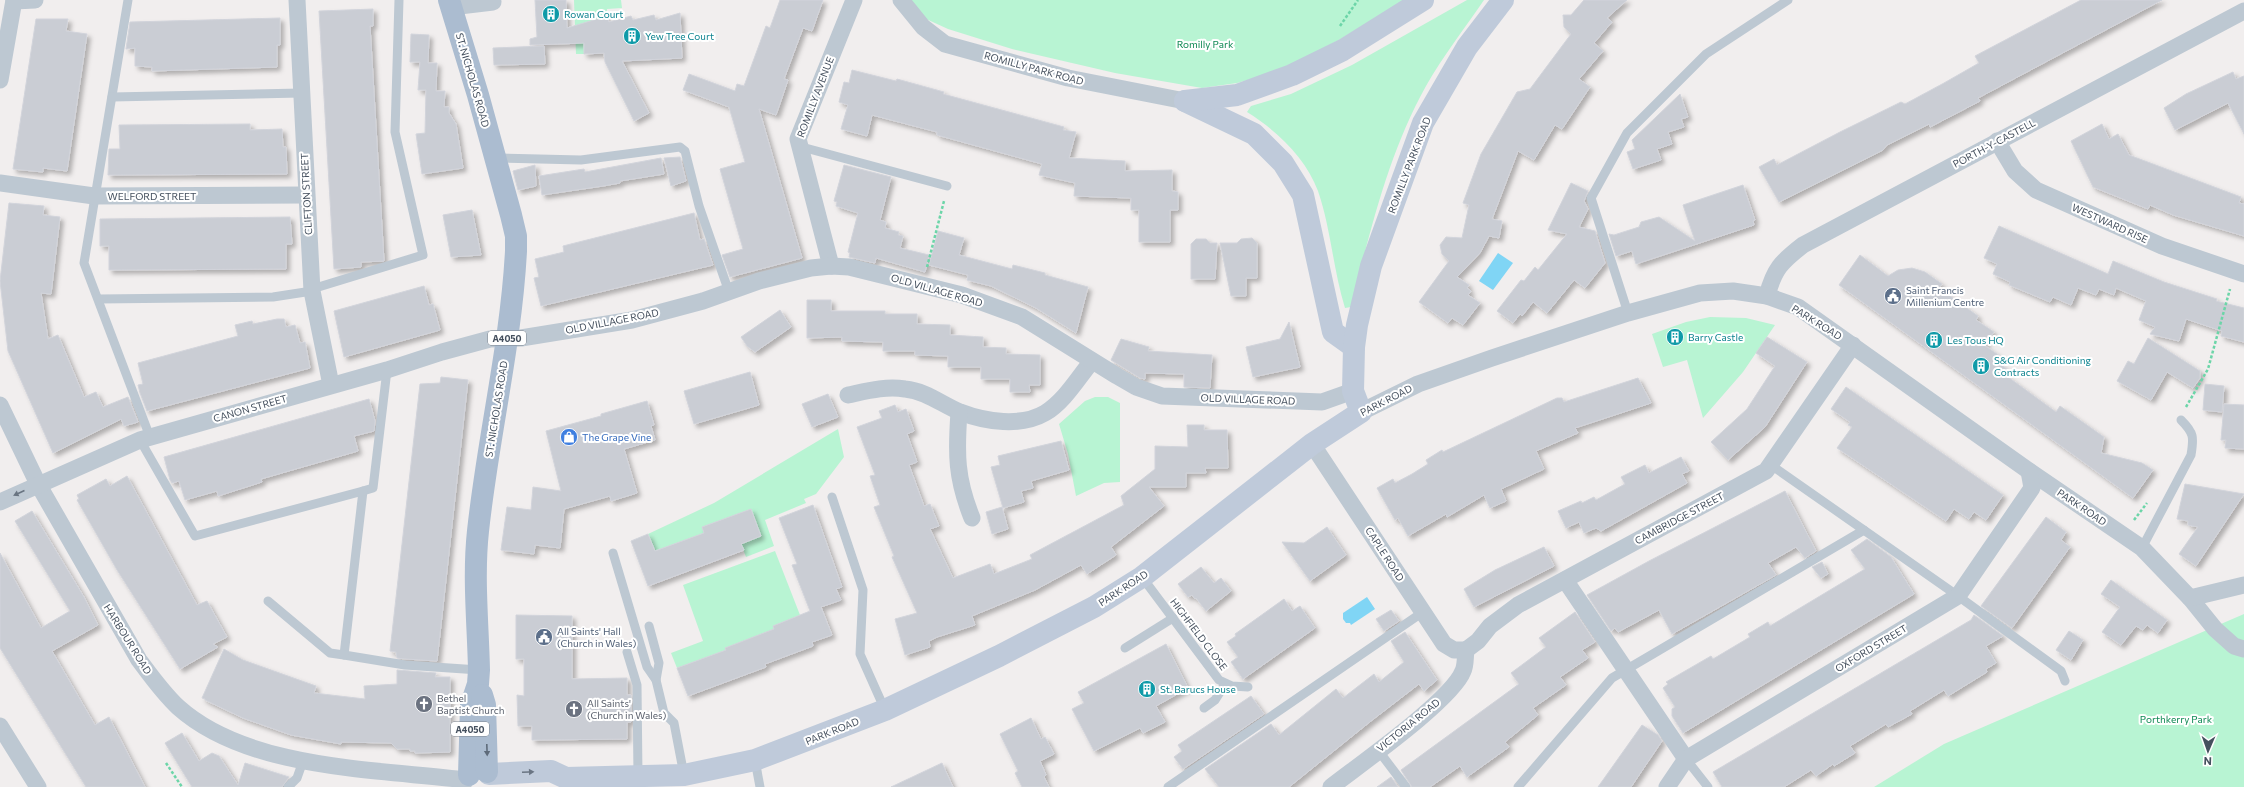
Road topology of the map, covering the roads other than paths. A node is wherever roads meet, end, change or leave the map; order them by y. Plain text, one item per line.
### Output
1 (14, 0) edge
2 (35, 0) edge
3 (128, 0) edge
4 (297, 0) edge
5 (398, 0) edge
6 (854, 0) edge
7 (901, 0) edge
8 (1423, 0) edge
9 (1503, 0) edge
10 (1788, 0) edge
11 (493, 2) dead end
12 (450, 4) edge
13 (2244, 11) edge
14 (0, 80) edge
15 (301, 93) junction
16 (112, 97) junction
17 (1186, 101) junction
18 (1997, 141) junction
19 (798, 146) junction
20 (495, 158) junction
21 (0, 183) edge
22 (947, 186) road end
23 (306, 195) junction
24 (94, 196) junction
25 (831, 266) junction
26 (2240, 272) edge
27 (312, 290) junction
28 (729, 292) junction
29 (1767, 296) junction
30 (99, 299) junction
31 (1628, 313) junction
32 (507, 338) junction
33 (1853, 345) junction
34 (1354, 347) junction
35 (1092, 361) junction
36 (387, 370) junction
37 (331, 386) junction
38 (1353, 391) junction
39 (848, 395) dead end
40 (0, 405) edge
41 (959, 412) junction
42 (1361, 412) junction
43 (2181, 420) road end
44 (145, 438) junction
45 (1312, 444) junction
46 (1771, 465) junction
47 (2029, 471) junction
48 (38, 484) junction
49 (363, 491) junction
50 (832, 497) dead end
51 (0, 502) edge
52 (972, 518) dead end
53 (1864, 530) junction
54 (2142, 548) junction
55 (613, 553) dead end
56 (1142, 576) junction
57 (1564, 580) junction
58 (2244, 584) edge
59 (1958, 596) junction
60 (2190, 598) junction
61 (268, 601) dead end
62 (1423, 612) junction
63 (1173, 618) junction
64 (649, 626) dead end
65 (1125, 648) dead end
66 (2244, 649) edge
67 (1466, 650) junction
68 (627, 652) dead end
69 (344, 655) junction
70 (1626, 670) junction
71 (479, 677) junction
72 (656, 680) junction
73 (2065, 681) dead end
74 (1225, 684) junction
75 (1248, 687) dead end
76 (1204, 708) dead end
77 (885, 710) junction
78 (0, 726) edge
79 (1378, 750) junction
80 (1686, 759) junction
81 (755, 760) junction
82 (303, 761) junction
83 (684, 775) junction
84 (566, 778) junction
85 (638, 778) junction
86 (479, 779) edge
87 (38, 787) edge
88 (288, 787) edge
89 (546, 787) edge
90 (760, 787) edge
91 (1168, 787) edge
92 (1331, 787) edge
93 (1406, 787) edge
94 (1518, 787) edge
95 (1667, 787) edge
96 (1708, 787) edge

1 - 2 street
1 - 14 street
3 - 16 lane
4 - 15 street, CLIFTON STREET
5 - 27 lane
6 - 19 street, ROMILLY AVENUE
7 - 17 street, ROMILLY PARK ROAD
8 - 17 street, ROMILLY PARK ROAD
9 - 34 street, ROMILLY PARK ROAD
10 - 31 lane
11 - 12 street
12 - 20 main road, ST. NICHOLAS ROAD / A4050
13 - 18 street, PORTH-Y-CASTELL
15 - 16 lane
15 - 23 street, CLIFTON STREET
16 - 24 lane
17 - 34 street, ROMILLY PARK ROAD
18 - 26 street, WESTWARD RISE
18 - 29 street, PORTH-Y-CASTELL
19 - 22 lane
19 - 25 street, ROMILLY AVENUE
20 - 28 lane
20 - 32 main road, ST. NICHOLAS ROAD / A4050
21 - 24 street, WELFORD STREET
23 - 24 street, WELFORD STREET
23 - 27 street, CLIFTON STREET
24 - 30 lane
25 - 28 street, OLD VILLAGE ROAD
25 - 35 street, OLD VILLAGE ROAD
27 - 30 lane
27 - 37 street, CLIFTON STREET
28 - 32 street, OLD VILLAGE ROAD
29 - 31 street, PARK ROAD
29 - 33 street, PARK ROAD
30 - 44 lane
31 - 42 street, PARK ROAD
32 - 36 street, CANON STREET
32 - 71 main road, ST. NICHOLAS ROAD / A4050
33 - 46 street, CAMBRIDGE STREET
33 - 47 street, PARK ROAD
34 - 38 street, ROMILLY PARK ROAD
35 - 38 street, OLD VILLAGE ROAD
35 - 41 street
36 - 37 street, CANON STREET
36 - 49 lane
37 - 44 street, CANON STREET
38 - 42 street, ROMILLY PARK ROAD
39 - 41 street
40 - 48 street, HARBOUR ROAD
41 - 52 street
42 - 45 street, PARK ROAD
43 - 54 lane
44 - 48 street, CANON STREET
44 - 49 lane
45 - 56 street, PARK ROAD
45 - 62 street, CAPLE ROAD
46 - 53 lane
46 - 57 street, CAMBRIDGE STREET
47 - 54 street, PARK ROAD
47 - 59 street, OXFORD STREET
48 -> 51 street, CANON STREET
48 - 82 street, HARBOUR ROAD
49 - 69 lane
50 - 77 lane
53 - 59 lane
53 - 70 lane
54 - 60 street, PARK ROAD
55 - 72 lane
56 - 63 lane, HIGHFIELD CLOSE
56 - 77 street, PARK ROAD
57 - 67 street, CAMBRIDGE STREET
57 - 70 street
58 - 60 street
59 - 73 lane
59 - 80 street, OXFORD STREET
60 - 66 street, PARK ROAD
61 - 69 lane
62 - 67 street, CAPLE ROAD
62 - 91 lane
63 - 65 lane
63 - 74 lane, HIGHFIELD CLOSE
64 - 72 lane
67 - 79 street, VICTORIA ROAD
68 - 85 lane
69 - 71 lane
70 - 80 street
70 - 94 lane
71 - 86 main road, ST. NICHOLAS ROAD / A4050
72 - 83 lane
74 - 75 lane, HIGHFIELD CLOSE
74 - 76 lane
77 - 81 street, PARK ROAD
78 - 87 street
79 - 92 street, VICTORIA ROAD
79 - 93 lane
80 - 95 street, OXFORD STREET
80 - 96 lane
81 - 83 street, PARK ROAD
81 - 90 lane
82 - 86 street, HARBOUR ROAD
82 - 88 lane
83 - 85 street, PARK ROAD
84 - 85 street, PARK ROAD
86 -> 84 street, PARK ROAD
84 - 89 street, PARK ROAD

